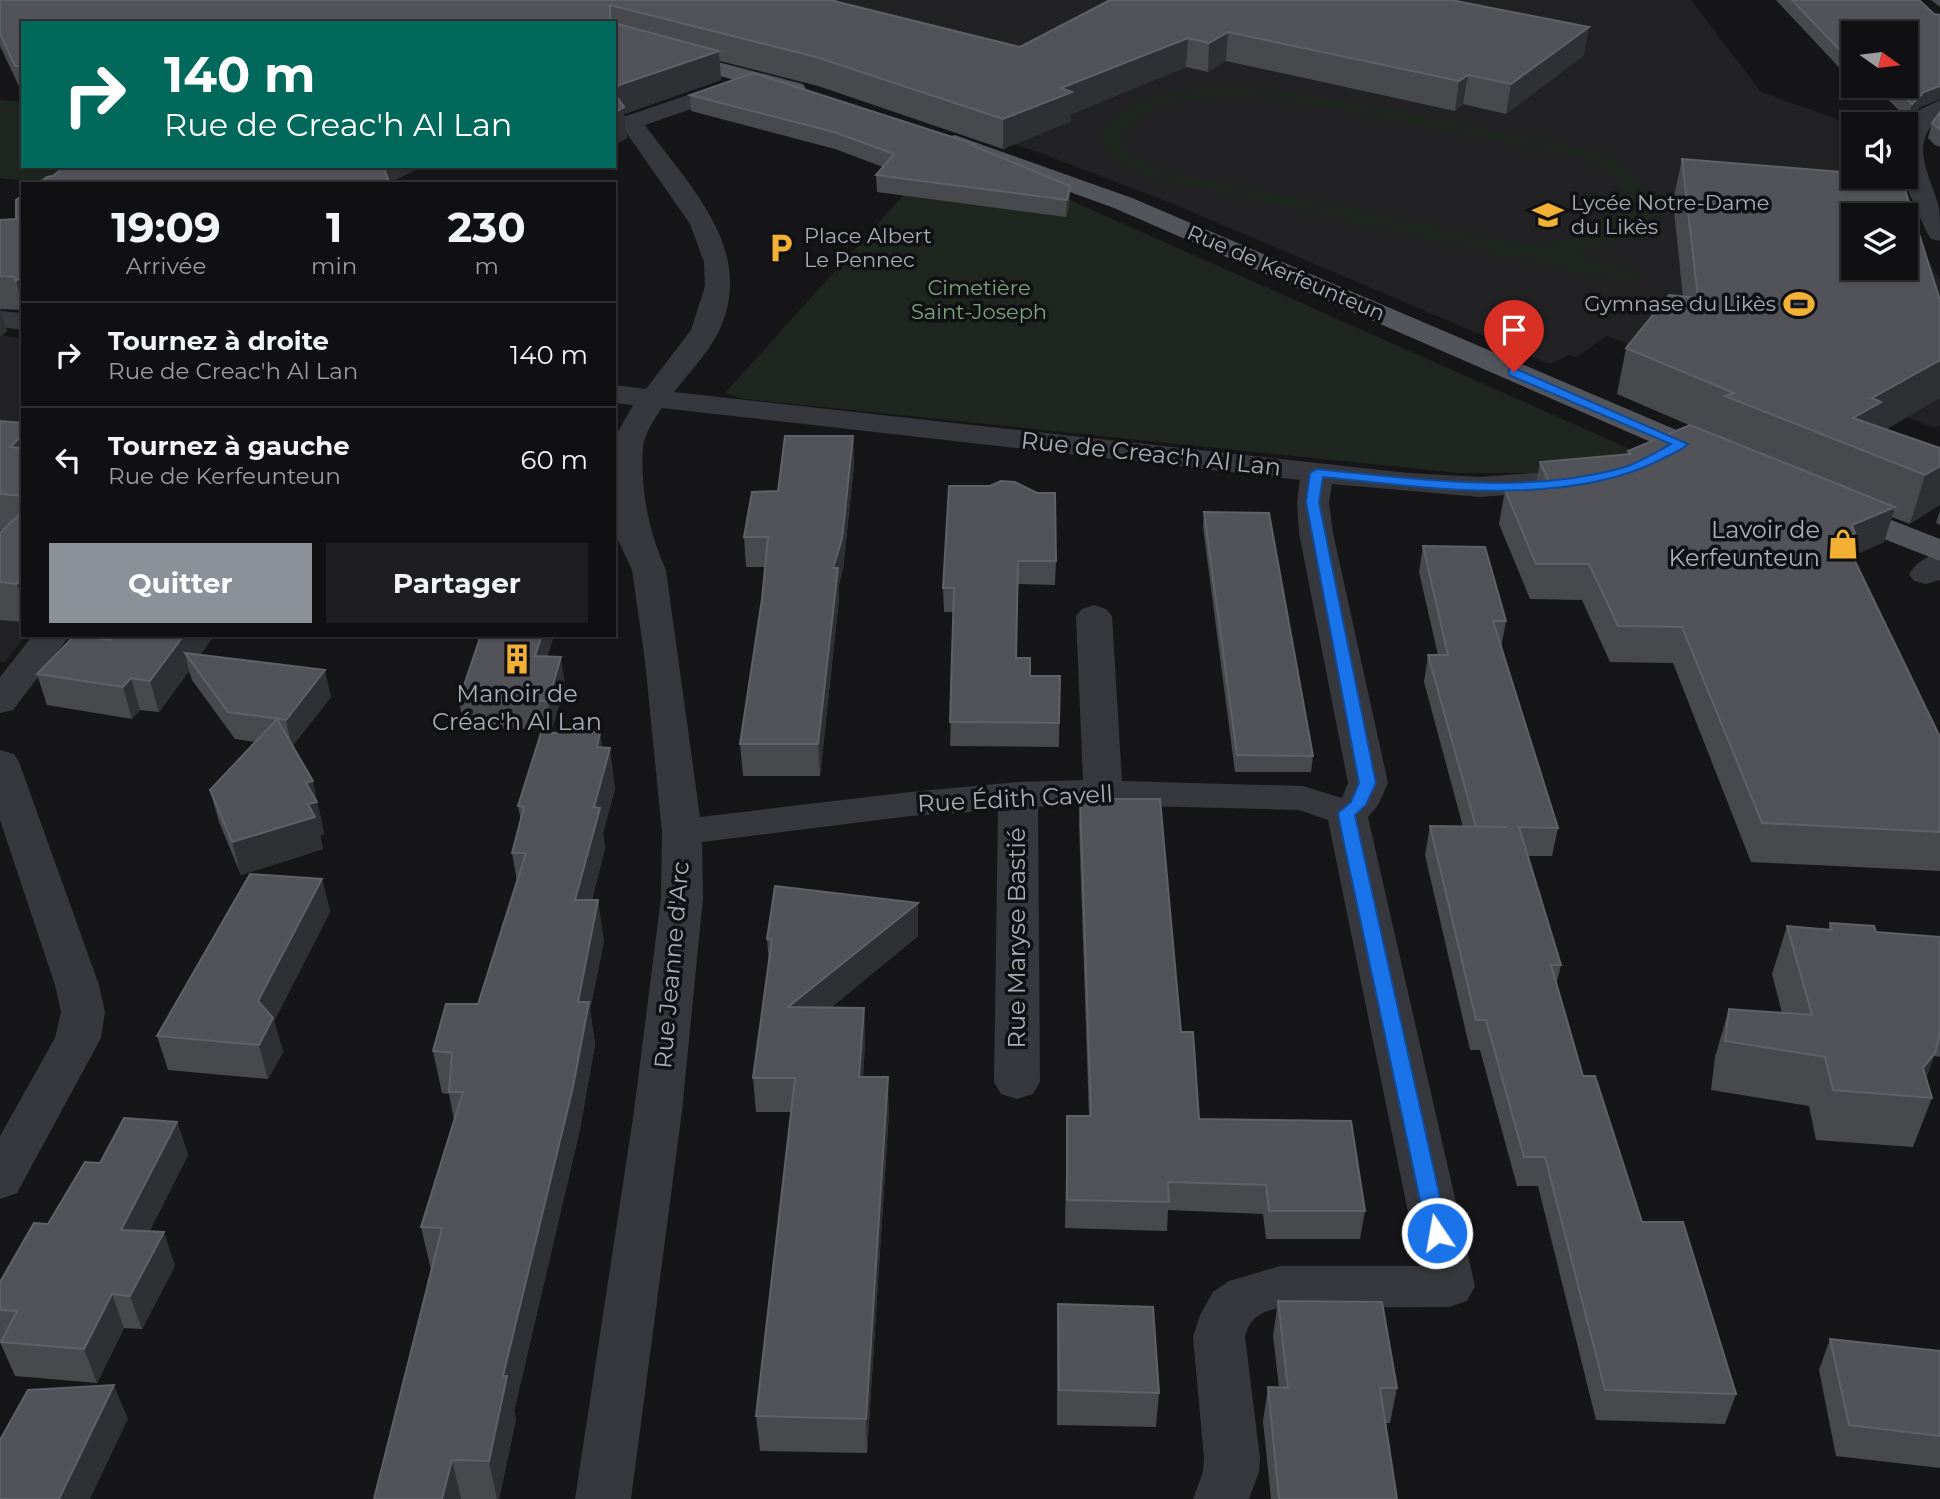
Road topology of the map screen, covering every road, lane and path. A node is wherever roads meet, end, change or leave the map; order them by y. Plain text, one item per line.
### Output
1 (616, 42) edge
2 (755, 78) junction
3 (822, 98) edge
4 (1940, 107) edge
5 (623, 123) edge
6 (935, 136) edge
7 (1940, 233) edge
8 (0, 319) edge
9 (21, 322) edge
10 (616, 394) edge
11 (654, 399) junction
12 (1681, 444) junction
13 (1740, 469) edge
14 (1317, 473) junction
15 (1812, 499) edge
16 (1936, 563) edge
17 (1094, 616) dead end
18 (50, 637) edge
19 (0, 702) edge
20 (0, 762) edge
21 (1103, 793) junction
22 (1018, 794) junction
23 (1347, 813) junction
24 (682, 832) junction
25 (1017, 1082) dead end
26 (0, 1180) edge
27 (603, 1499) edge
28 (1221, 1499) edge

1 - 2 main road
2 - 3 main road
2 - 5 street
4 - 7 street
5 - 11 street, Rue Jeanne d'Arc
6 - 12 main road, Rue de Kerfeunteun
8 - 9 street
10 - 11 street, Rue de Creac'h Al Lan
11 - 14 street, Rue de Creac'h Al Lan
11 - 24 street, Rue Jeanne d'Arc
12 - 13 main road, Rue de Kerfeunteun
12 - 14 street, Rue de Creac'h Al Lan
14 - 23 street
15 - 16 main road
17 - 21 street
18 - 19 street
20 - 26 street
21 - 22 street, Rue Édith Cavell
21 - 23 street, Rue Édith Cavell
22 - 24 street, Rue Édith Cavell
22 - 25 street, Rue Maryse Bastié
23 - 28 street
24 - 27 street, Rue Jeanne d'Arc

